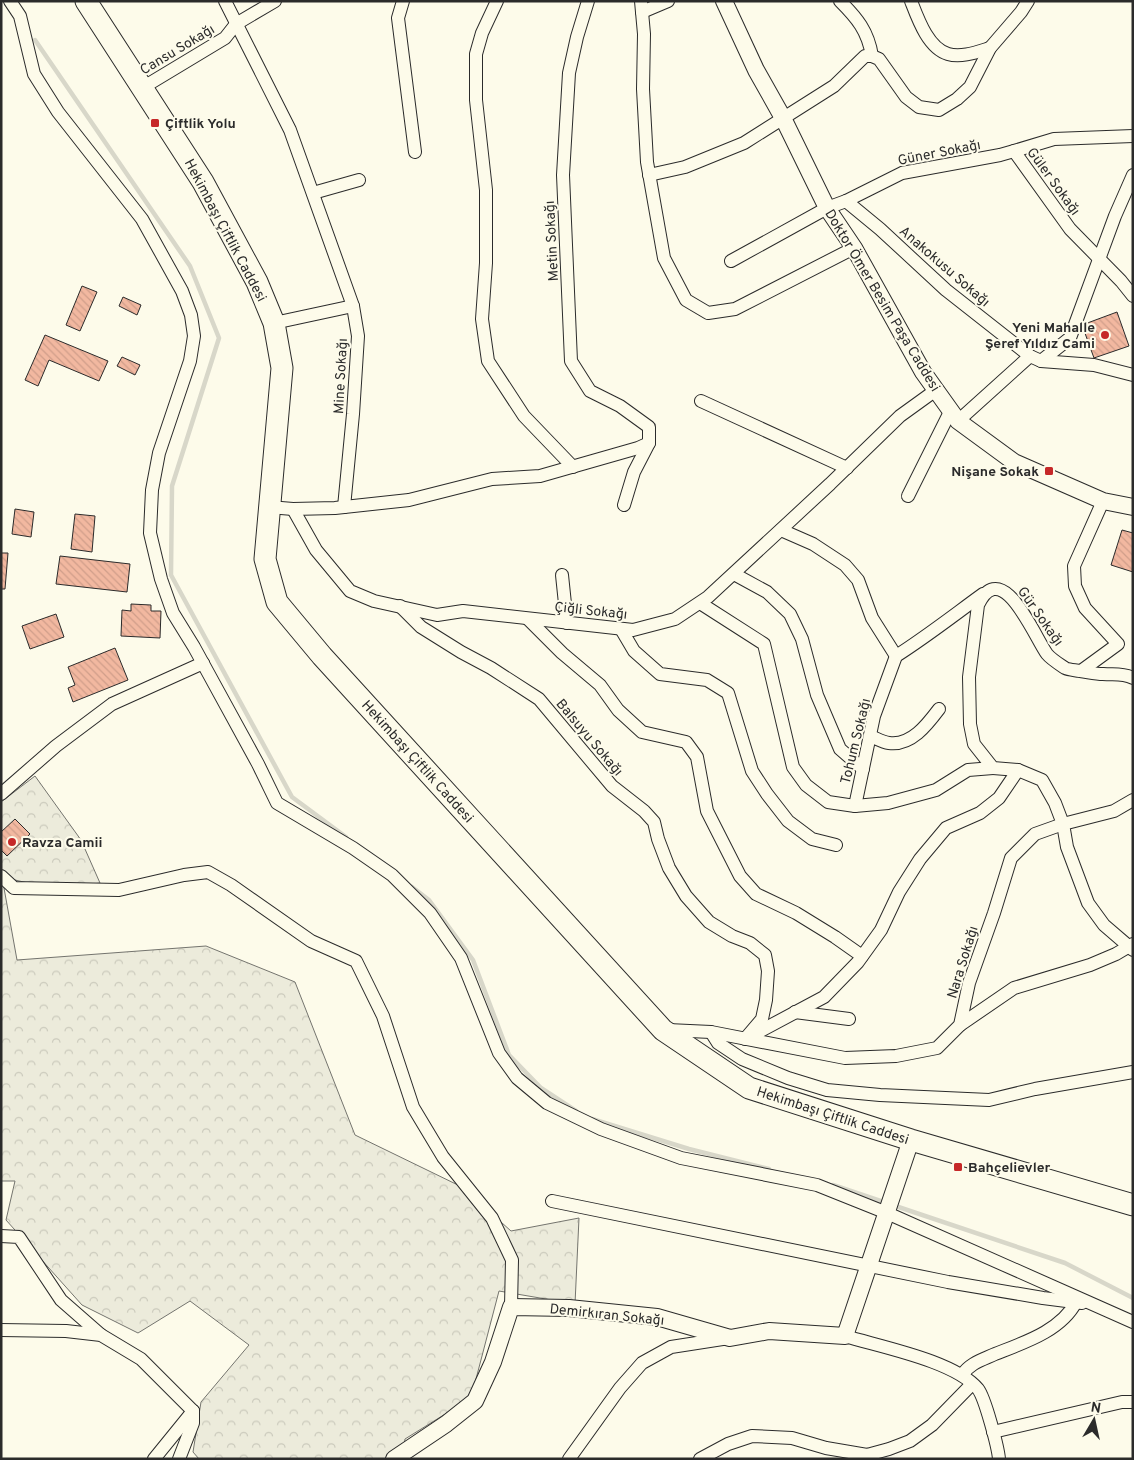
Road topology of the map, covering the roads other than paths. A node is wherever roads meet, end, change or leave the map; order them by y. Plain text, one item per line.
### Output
1 (10, 1) edge
2 (86, 1) edge
3 (225, 1) edge
4 (275, 1) edge
5 (403, 1) edge
6 (497, 1) edge
7 (588, 1) edge
8 (668, 1) edge
9 (724, 1) edge
10 (840, 1) edge
11 (911, 1) edge
12 (1028, 1) edge
13 (641, 7) edge
14 (236, 24) junction
15 (990, 48) junction
16 (872, 56) junction
17 (142, 88) junction
18 (783, 118) junction
19 (1133, 136) edge
20 (1014, 151) junction
21 (415, 152) dead end
22 (1133, 174) edge
23 (649, 175) junction
24 (360, 180) dead end
25 (313, 193) junction
26 (846, 201) junction
27 (827, 208) junction
28 (854, 248) junction
29 (1100, 260) junction
30 (731, 261) dead end
31 (1133, 296) edge
32 (353, 306) junction
33 (274, 323) junction
34 (1036, 359) junction
35 (1133, 375) edge
36 (936, 390) junction
37 (701, 401) dead end
38 (955, 415) junction
39 (649, 443) junction
40 (573, 467) junction
41 (847, 468) junction
42 (908, 496) dead end
43 (1103, 501) junction
44 (624, 505) dead end
45 (269, 506) junction
46 (1133, 506) edge
47 (344, 507) junction
48 (293, 508) junction
49 (781, 530) junction
50 (734, 574) junction
51 (562, 575) dead end
52 (983, 594) junction
53 (700, 603) junction
54 (400, 606) junction
55 (528, 619) junction
56 (567, 623) junction
57 (621, 629) junction
58 (896, 656) junction
59 (202, 663) junction
60 (1081, 671) junction
61 (1133, 678) edge
62 (939, 710) dead end
63 (870, 736) junction
64 (992, 768) junction
65 (863, 769) junction
66 (1018, 770) junction
67 (1, 794) edge
68 (1133, 800) edge
69 (855, 806) junction
70 (1063, 824) junction
71 (836, 845) dead end
72 (1, 876) edge
73 (1132, 947) edge
74 (862, 956) junction
75 (795, 1012) junction
76 (849, 1019) dead end
77 (960, 1025) junction
78 (663, 1030) junction
79 (711, 1032) junction
80 (745, 1039) junction
81 (1133, 1072) edge
82 (911, 1140) junction
83 (552, 1201) dead end
84 (1133, 1205) edge
85 (889, 1206) junction
86 (1, 1236) edge
87 (869, 1266) junction
88 (1076, 1302) junction
89 (1095, 1304) junction
90 (511, 1308) junction
91 (1133, 1322) edge
92 (1, 1330) edge
93 (101, 1336) junction
94 (845, 1336) junction
95 (730, 1338) junction
96 (962, 1375) junction
97 (972, 1384) junction
98 (1133, 1402) edge
99 (192, 1410) junction
100 (993, 1432) junction
101 (154, 1459) edge
102 (179, 1459) edge
103 (394, 1459) edge
104 (569, 1459) edge
105 (700, 1459) edge
106 (999, 1459) edge

1 - 59 street
2 - 17 main road, Hekimbaşı Çiftlik Caddesi
3 - 14 street, Mine Sokağı
4 - 14 street, Cansu Sokağı
5 - 21 street
6 - 40 street
7 - 39 street, Metin Sokağı
8 - 13 street
9 - 18 street, Doktor Ömer Besim Paşa Caddesi
10 - 16 street
11 - 15 street
12 - 15 street
13 - 23 street
14 - 17 street, Cansu Sokağı
14 - 25 street, Mine Sokağı
15 - 16 street
16 - 18 street
17 - 33 main road, Hekimbaşı Çiftlik Caddesi
18 - 23 street
18 - 27 street, Doktor Ömer Besim Paşa Caddesi
19 - 20 street, Güler Sokağı
20 - 26 street, Güner Sokağı
20 - 29 street, Güler Sokağı
22 - 29 street
23 - 28 street
24 - 25 street
25 - 32 street, Mine Sokağı
26 - 27 street
26 - 34 street, Anakokusu Sokağı
27 - 28 street, Doktor Ömer Besim Paşa Caddesi
27 - 30 street
28 - 36 street, Doktor Ömer Besim Paşa Caddesi
29 - 31 street, Güler Sokağı
29 - 34 street
32 - 33 street
32 - 47 street, Mine Sokağı
33 - 45 main road, Hekimbaşı Çiftlik Caddesi
34 - 35 street
34 - 38 street
36 - 38 street, Doktor Ömer Besim Paşa Caddesi
36 - 41 street, Çiğli Sokağı
37 - 41 street
38 - 42 street
38 - 43 street, Doktor Ömer Besim Paşa Caddesi
39 - 40 street
39 - 44 street
40 - 47 street
41 - 49 street, Çiğli Sokağı
43 - 46 street, Doktor Ömer Besim Paşa Caddesi
43 - 60 street
45 - 48 street
45 - 78 main road, Hekimbaşı Çiftlik Caddesi
47 - 48 street
48 - 54 street, Çiğli Sokağı
49 - 50 street, Çiğli Sokağı
49 - 58 street
50 - 53 street, Çiğli Sokağı
50 - 65 street
51 - 56 street
52 - 58 street
52 - 60 street, Gür Sokağı
52 - 64 street
53 - 57 street, Çiğli Sokağı
53 - 69 street
54 - 55 street, Çiğli Sokağı
54 - 80 street, Balsuyu Sokağı
55 - 56 street, Çiğli Sokağı
55 - 74 street
56 - 57 street, Çiğli Sokağı
57 - 71 street
58 - 63 street, Tohum Sokağı
59 - 67 street
59 - 85 street
60 - 61 street, Gür Sokağı
62 - 63 street
63 - 65 street, Tohum Sokağı
64 - 66 street
64 - 69 street
65 - 69 street, Tohum Sokağı
66 - 70 street
66 - 74 street
68 - 70 street, Nara Sokağı
70 - 73 street
70 - 77 street, Nara Sokağı
72 - 90 street
73 - 77 street
74 - 75 street
75 - 76 street
75 - 80 street
77 - 80 street
78 - 79 street
78 - 82 main road, Hekimbaşı Çiftlik Caddesi
79 - 80 street
79 - 81 street
82 - 84 main road, Hekimbaşı Çiftlik Caddesi
82 - 85 street
83 - 87 street
85 - 87 street
85 - 89 street
86 - 93 street
87 - 88 street
87 - 94 street
88 - 89 street
88 - 96 street
89 - 91 street
90 - 95 street, Demirkıran Sokağı
90 - 103 street
92 - 93 street
93 - 99 street
94 - 95 street
94 - 96 street
95 - 104 street
96 - 97 street
97 - 100 street
97 - 105 street
98 - 100 street
99 - 101 street
99 - 102 street
100 - 106 street

